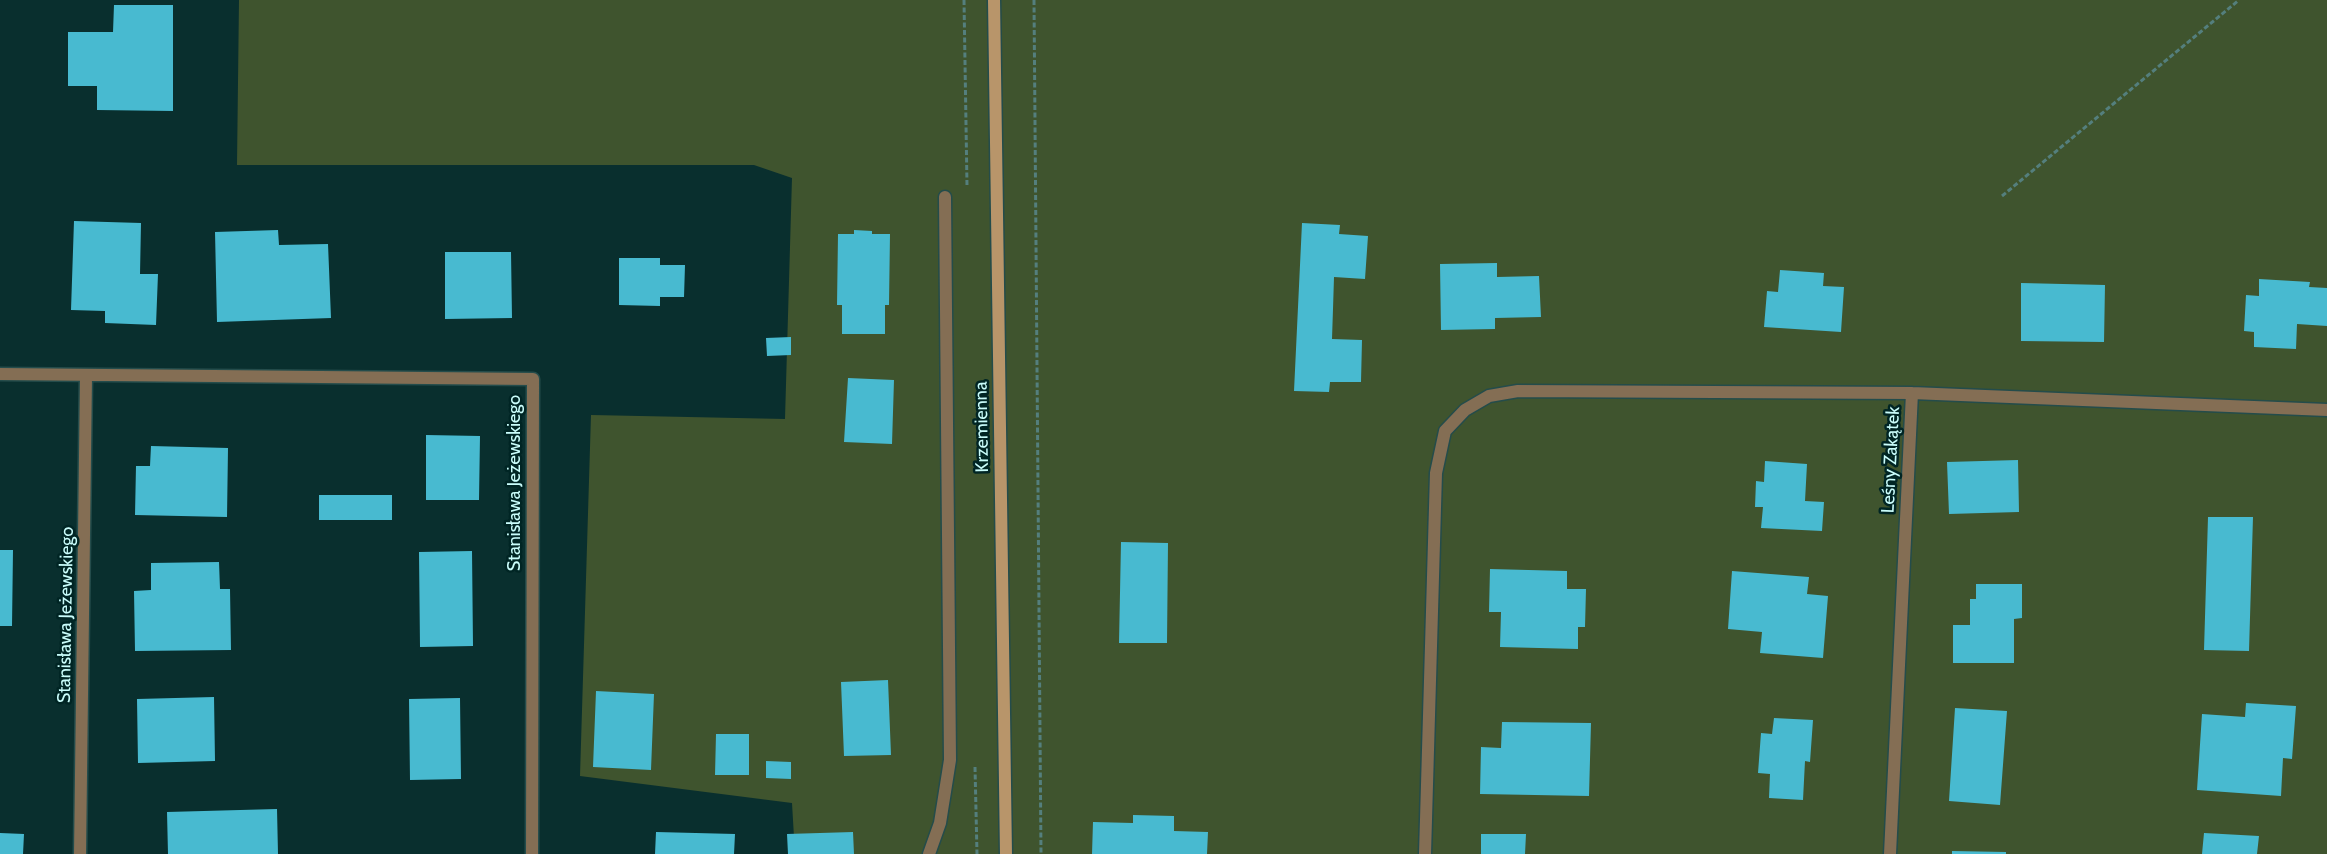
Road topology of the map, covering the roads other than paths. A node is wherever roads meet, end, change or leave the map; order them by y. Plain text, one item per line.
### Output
1 (994, 0) edge
2 (945, 197) dead end
3 (0, 374) edge
4 (86, 376) junction
5 (1912, 393) junction
6 (2327, 410) edge
7 (80, 854) edge
8 (532, 854) edge
9 (929, 854) edge
10 (1006, 854) edge
11 (1425, 854) edge
12 (1890, 854) edge

1 - 10 main road, Krzemienna
2 - 9 street
3 - 4 street, Stanisława Jeżewskiego
4 - 7 street, Stanisława Jeżewskiego
4 - 8 street, Stanisława Jeżewskiego
5 - 6 street, Leśny Zakątek
5 - 11 street
5 - 12 street, Leśny Zakątek

